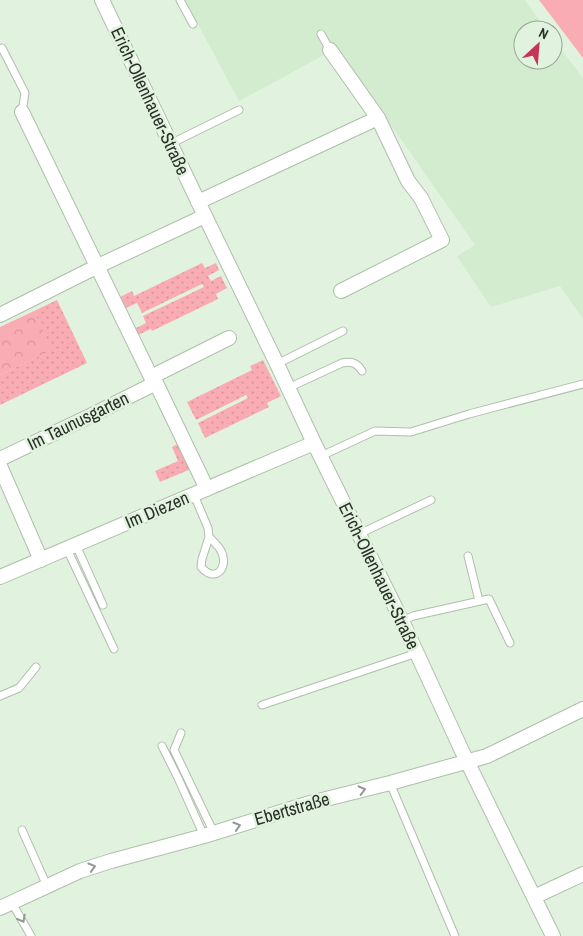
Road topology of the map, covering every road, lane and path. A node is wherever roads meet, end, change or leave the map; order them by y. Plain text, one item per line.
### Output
1 (102, 0) edge
2 (180, 0) edge
3 (193, 24) dead end
4 (321, 34) dead end
5 (2, 48) dead end
6 (330, 50) joint
7 (239, 110) dead end
8 (22, 112) joint
9 (378, 118) junction
10 (170, 144) junction
11 (198, 202) junction
12 (205, 216) junction
13 (98, 266) junction
14 (341, 290) dead end
15 (0, 315) edge
16 (343, 331) dead end
17 (230, 338) dead end
18 (277, 364) junction
19 (362, 371) dead end
20 (153, 380) junction
21 (583, 384) edge
22 (288, 388) junction
23 (314, 442) junction
24 (320, 456) junction
25 (0, 458) edge
26 (0, 466) edge
27 (207, 489) junction
28 (194, 495) junction
29 (431, 500) dead end
30 (359, 534) junction
31 (209, 537) junction
32 (71, 547) junction
33 (468, 556) dead end
34 (41, 560) junction
35 (0, 578) edge
36 (479, 601) junction
37 (103, 604) dead end
38 (402, 621) junction
39 (510, 643) dead end
40 (114, 649) dead end
41 (417, 653) junction
42 (36, 667) dead end
43 (0, 696) edge
44 (262, 705) dead end
45 (583, 710) edge
46 (181, 733) dead end
47 (162, 746) dead end
48 (468, 762) junction
49 (390, 783) junction
50 (22, 830) dead end
51 (209, 834) junction
52 (583, 874) edge
53 (47, 886) junction
54 (534, 897) junction
55 (6, 905) edge
56 (31, 936) edge
57 (455, 936) edge
58 (553, 936) edge

1 - 10 street, Erich-Ollenhauer-Straße
2 - 3 lane
4 - 6 lane
5 - 8 lane
6 - 9 street
7 - 10 lane
8 - 13 street
9 - 11 street
9 - 14 street
10 - 11 street, Erich-Ollenhauer-Straße
11 - 12 street, Erich-Ollenhauer-Straße
12 - 13 street
12 - 18 street, Erich-Ollenhauer-Straße
13 - 15 street
13 - 20 street
16 - 18 lane
17 - 20 street
18 - 22 street, Erich-Ollenhauer-Straße
19 - 22 lane
20 - 25 street, Im Taunusgarten
20 - 27 street
21 - 24 lane
22 - 23 street, Erich-Ollenhauer-Straße
23 - 24 street, Erich-Ollenhauer-Straße
23 - 27 street, Im Diezen
24 - 30 street, Erich-Ollenhauer-Straße
26 - 34 street
27 - 28 street, Im Diezen
28 - 31 lane
28 - 32 street, Im Diezen
29 - 30 lane
30 - 38 street, Erich-Ollenhauer-Straße
31 - 31 lane
32 - 34 street, Im Diezen
32 - 37 lane
32 - 40 lane
33 - 36 lane
34 - 35 street, Im Diezen
36 - 38 lane
36 - 39 lane
38 - 41 street, Erich-Ollenhauer-Straße
41 - 44 lane
41 - 48 street, Erich-Ollenhauer-Straße
42 - 43 lane
45 - 48 street, Ebertstraße
46 - 51 lane
47 - 51 lane
48 - 49 street, Ebertstraße
48 - 54 street, Erich-Ollenhauer-Straße
51 -> 49 street, Ebertstraße
49 - 57 lane
50 - 53 lane
53 -> 51 street, Ebertstraße
52 - 54 street
53 - 55 street, Ebertstraße
54 - 58 street, Erich-Ollenhauer-Straße
55 -> 56 lane

